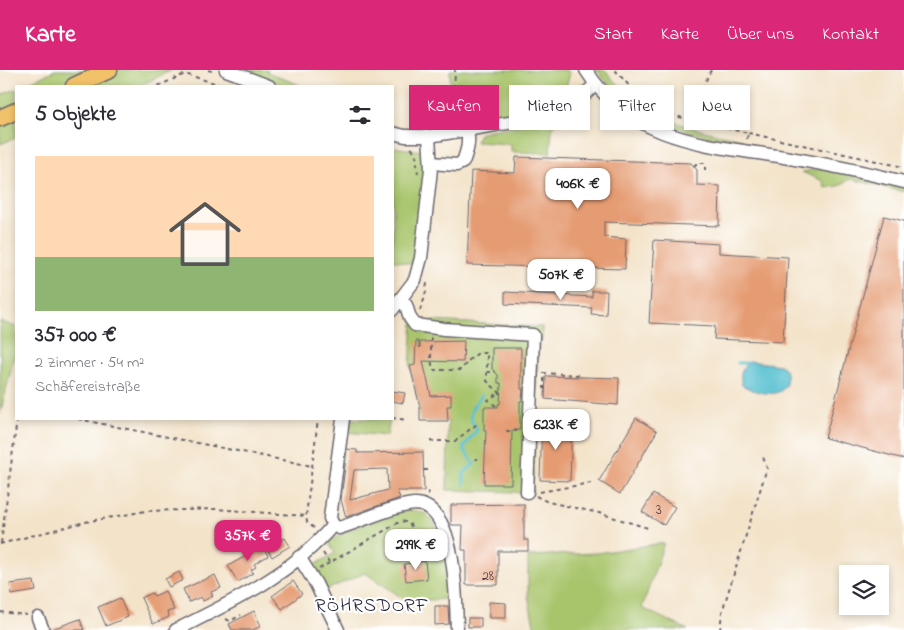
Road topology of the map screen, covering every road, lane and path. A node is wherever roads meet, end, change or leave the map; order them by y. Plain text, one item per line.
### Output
1 (109, 70) edge
2 (226, 70) edge
3 (455, 70) edge
4 (586, 70) edge
5 (615, 70) edge
6 (711, 70) edge
7 (76, 85) edge
8 (160, 85) edge
9 (221, 85) edge
10 (266, 85) edge
11 (595, 85) junction
12 (704, 85) edge
13 (15, 111) edge
14 (0, 118) edge
15 (684, 119) edge
16 (499, 125) edge
17 (467, 130) joint
18 (734, 130) edge
19 (394, 133) edge
20 (453, 133) junction
21 (748, 133) junction
22 (429, 136) junction
23 (747, 140) dead end
24 (410, 147) dead end
25 (694, 166) dead end
26 (904, 167) edge
27 (431, 169) junction
28 (705, 170) dead end
29 (904, 182) edge
30 (396, 306) edge
31 (431, 332) dead end
32 (487, 372) junction
33 (496, 372) dead end
34 (579, 375) dead end
35 (546, 388) dead end
36 (497, 394) dead end
37 (500, 394) dead end
38 (496, 406) dead end
39 (394, 418) edge
40 (17, 420) edge
41 (83, 420) edge
42 (318, 420) edge
43 (343, 420) edge
44 (408, 420) dead end
45 (477, 424) dead end
46 (507, 430) dead end
47 (518, 432) dead end
48 (430, 441) dead end
49 (763, 457) dead end
50 (312, 466) junction
51 (424, 470) dead end
52 (430, 470) dead end
53 (591, 483) dead end
54 (527, 492) dead end
55 (544, 492) dead end
56 (548, 502) dead end
57 (306, 516) junction
58 (412, 516) dead end
59 (409, 523) junction
60 (333, 525) junction
61 (651, 529) dead end
62 (324, 536) junction
63 (1, 543) edge
64 (299, 557) junction
65 (326, 557) dead end
66 (414, 558) dead end
67 (330, 563) junction
68 (307, 571) junction
69 (239, 611) dead end
70 (0, 612) edge
71 (230, 621) dead end
72 (40, 624) edge
73 (176, 630) edge
74 (338, 630) edge
75 (457, 630) edge
76 (720, 630) edge

1 - 7 main road
2 - 10 street
3 - 20 path
4 - 11 street
5 - 15 path
6 - 12 path
8 - 9 path
11 - 16 street
11 - 29 street
13 - 14 main road
17 - 20 street
17 - 27 street
18 - 21 path
19 - 22 street
20 - 22 street
21 - 23 path
21 - 26 path
22 - 27 street
24 - 27 path
25 - 28 path
27 - 30 street
30 - 54 street
31 - 32 path
32 - 33 path
32 - 37 path
34 - 35 path
36 - 38 path
39 - 44 path
40 - 63 path
41 - 50 path
42 - 50 path
43 - 60 street
45 - 48 path
46 - 47 path
49 - 76 path
50 - 57 path
51 - 52 path
53 - 55 path
56 - 61 path
57 - 62 path
57 - 63 path
58 - 59 path
59 - 66 path
59 - 67 path
60 - 62 street
60 - 75 street
62 - 64 street
64 - 68 street
64 - 73 street
65 - 67 path
67 - 68 path
68 - 74 street
69 - 71 path
70 - 72 path

